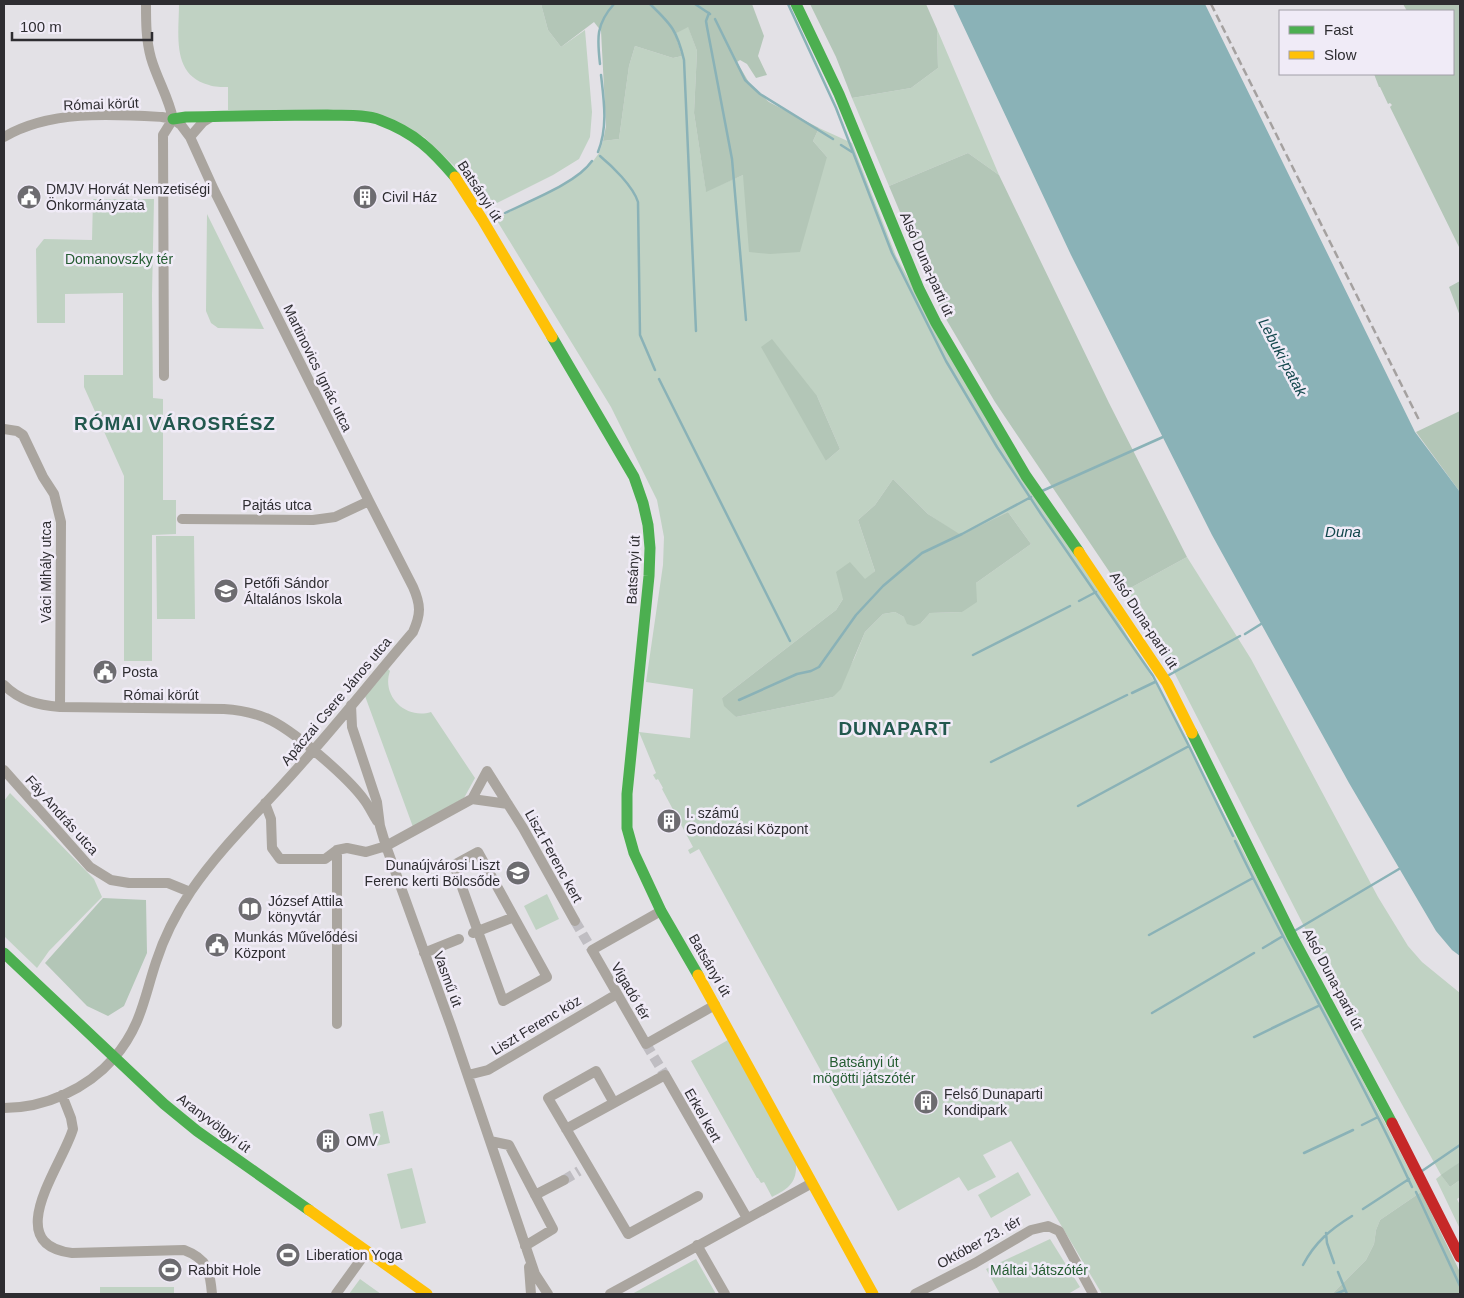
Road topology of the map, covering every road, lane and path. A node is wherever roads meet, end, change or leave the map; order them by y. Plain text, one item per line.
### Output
1 (146, 4) edge
2 (796, 4) edge
3 (211, 117) junction
4 (172, 120) junction
5 (4, 137) edge
6 (190, 137) junction
7 (164, 376) dead end
8 (4, 429) edge
9 (369, 501) junction
10 (182, 519) dead end
11 (420, 611) joint
12 (4, 685) edge
13 (350, 705) junction
14 (60, 708) junction
15 (313, 751) junction
16 (4, 770) edge
17 (472, 799) junction
18 (265, 803) junction
19 (508, 804) junction
20 (380, 826) junction
21 (386, 846) junction
22 (337, 850) junction
23 (190, 892) junction
24 (661, 911) junction
25 (514, 917) junction
26 (575, 921) tunnel mouth
27 (475, 932) junction
28 (459, 939) dead end
29 (424, 952) junction
30 (4, 953) edge
31 (617, 994) junction
32 (716, 1005) junction
33 (337, 1024) dead end
34 (115, 1057) junction
35 (468, 1076) junction
36 (62, 1096) junction
37 (614, 1103) junction
38 (4, 1108) edge
39 (566, 1128) junction
40 (490, 1141) junction
41 (564, 1180) tunnel mouth
42 (812, 1183) junction
43 (535, 1195) junction
44 (698, 1196) dead end
45 (747, 1218) junction
46 (697, 1245) junction
47 (526, 1246) junction
48 (367, 1251) junction
49 (1460, 1257) edge
50 (212, 1294) edge
51 (336, 1294) edge
52 (427, 1294) edge
53 (530, 1294) edge
54 (548, 1294) edge
55 (610, 1294) edge
56 (725, 1294) edge
57 (873, 1294) edge
58 (915, 1294) edge
59 (1093, 1294) edge

1 - 4 street
2 - 49 street, Alsó Duna-parti út
3 - 4 street, Batsányi út
3 - 6 street
3 - 24 street, Batsányi út
4 - 5 street, Római körút
4 - 6 street, Martinovics Ignác utca
4 - 7 street
6 - 9 street, Martinovics Ignác utca
8 - 14 street, Váci Mihály utca
9 - 10 street, Pajtás utca
9 - 11 street, Martinovics Ignác utca
11 - 13 street, Apáczai Csere János utca
12 - 14 street, Római körút
13 - 15 street, Apáczai Csere János utca
13 - 20 street, Vasmű út
14 - 15 street, Római körút
15 - 18 street, Apáczai Csere János utca
15 - 20 street, Vasmű út
16 - 23 street, Fáy András utca
17 - 19 street, Liszt Ferenc kert
17 - 19 street, Liszt Ferenc kert
17 - 21 street
18 - 22 street
18 - 23 street, Apáczai Csere János utca
19 - 26 street, Liszt Ferenc kert
20 - 21 street, Vasmű út
21 - 22 street
21 - 29 street, Vasmű út
22 - 33 street
23 - 34 street, Apáczai Csere János utca
24 - 31 street, Vigadó tér
24 - 32 street, Batsányi út
25 - 27 street
25 - 27 street
25 - 27 street
28 - 29 street
29 - 35 street, Vasmű út
30 - 34 street, Aranyvölgyi út
31 - 32 street, Vigadó tér
31 - 35 street, Liszt Ferenc köz
32 - 42 street, Batsányi út
34 - 36 street, Apáczai Csere János utca
34 - 48 street, Aranyvölgyi út
35 - 40 street, Vasmű út
36 - 38 street, Apáczai Csere János utca
36 - 50 street
37 - 39 street, Erkel kert
37 - 39 street
37 - 45 street, Erkel kert
39 - 44 street
40 - 43 street
40 - 47 street, Vasmű út
41 - 43 street
42 - 45 street
42 - 57 street
43 - 47 street
45 - 46 street
46 - 55 street
46 - 56 street
47 - 53 street, Vasmű út
47 - 54 street, Vasmű út
48 - 51 street
48 - 52 street, Aranyvölgyi út
58 - 59 street, Október 23. tér

